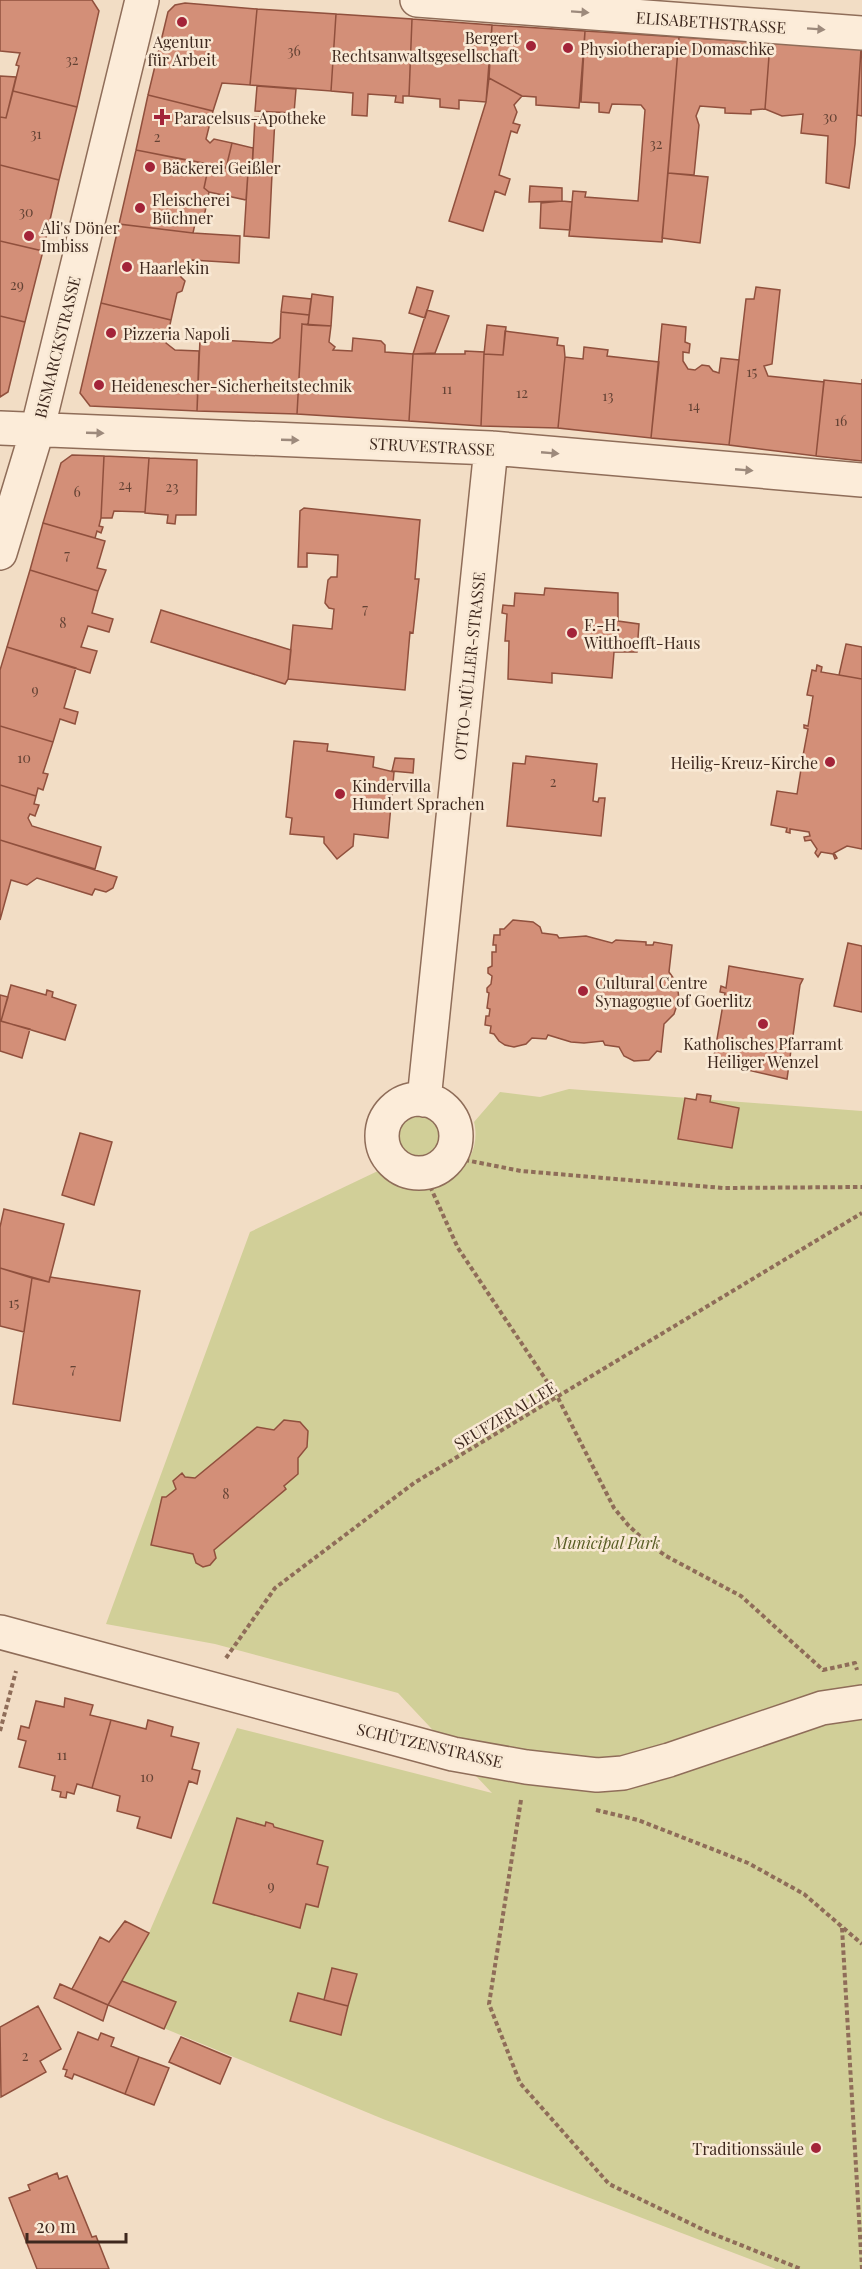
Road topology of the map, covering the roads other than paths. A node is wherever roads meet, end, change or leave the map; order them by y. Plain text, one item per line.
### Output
1 (142, 0) edge
2 (417, 0) edge
3 (862, 33) edge
4 (0, 428) edge
5 (37, 431) junction
6 (491, 448) junction
7 (862, 480) edge
8 (0, 553) edge
9 (424, 1100) junction
10 (12, 1635) edge
11 (861, 1691) edge

1 - 5 street, BISMARCKSTRASSE
2 -> 3 street, ELISABETHSTRASSE
4 - 5 street, STRUVESTRASSE
5 -> 6 street, STRUVESTRASSE
5 - 8 street, BISMARCKSTRASSE
6 -> 7 street, STRUVESTRASSE
6 - 9 street, OTTO-MÜLLER-STRASSE
9 - 9 street
10 - 11 street, SCHÜTZENSTRASSE

